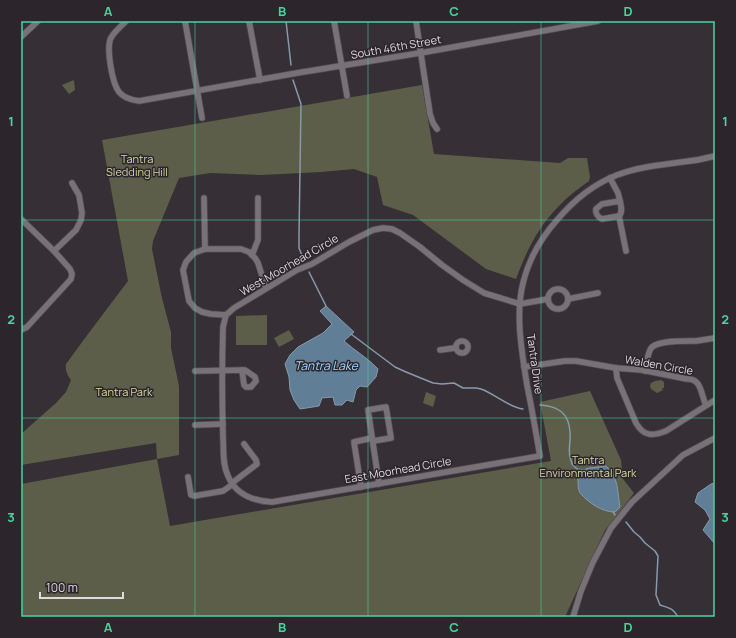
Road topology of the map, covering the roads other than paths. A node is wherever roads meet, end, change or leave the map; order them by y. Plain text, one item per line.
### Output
1 (38, 21) edge
2 (126, 21) edge
3 (185, 21) edge
4 (249, 21) edge
5 (334, 21) edge
6 (416, 21) edge
7 (598, 21) edge
8 (21, 37) edge
9 (422, 53) junction
10 (341, 66) junction
11 (260, 80) junction
12 (197, 90) junction
13 (347, 96) dead end
14 (202, 118) dead end
15 (437, 129) dead end
16 (715, 156) edge
17 (610, 178) junction
18 (72, 183) dead end
19 (204, 198) dead end
20 (258, 198) dead end
21 (620, 201) junction
22 (619, 216) junction
23 (21, 218) edge
24 (205, 249) junction
25 (54, 251) junction
26 (626, 251) dead end
27 (252, 255) junction
28 (266, 288) junction
29 (598, 293) dead end
30 (548, 299) junction
31 (568, 299) junction
32 (520, 304) junction
33 (226, 316) junction
34 (21, 330) edge
35 (715, 338) edge
36 (456, 348) dead end
37 (440, 350) dead end
38 (524, 367) junction
39 (616, 368) junction
40 (223, 370) junction
41 (242, 370) dead end
42 (195, 371) dead end
43 (645, 371) junction
44 (715, 400) edge
45 (706, 405) junction
46 (223, 424) junction
47 (195, 425) dead end
48 (715, 438) edge
49 (372, 440) junction
50 (244, 444) dead end
51 (540, 456) joint
52 (188, 477) dead end
53 (232, 483) junction
54 (379, 484) junction
55 (361, 487) junction
56 (573, 617) edge

1 - 8 street
2 - 12 street, South 46th Street
3 - 12 street
4 - 11 street
5 - 10 street
6 - 9 street
7 - 9 street, South 46th Street
9 - 10 street, South 46th Street
9 - 15 street
10 - 11 street, South 46th Street
10 - 13 street
11 - 12 street, South 46th Street
12 - 14 street
16 - 17 street, Tantra Drive
17 - 21 street
17 - 32 street, Tantra Drive
18 - 25 street
19 - 24 street
20 - 27 street
21 - 22 street
21 - 22 street
22 - 26 street
23 - 25 street
24 - 27 street
24 - 33 street
25 - 34 street
27 - 28 street
28 - 32 street, West Moorhead Circle
28 - 33 street, West Moorhead Circle
29 - 31 street
30 - 31 street
30 - 31 street
30 - 32 street
32 - 38 street, Tantra Drive
33 - 40 street
35 - 43 street
36 - 37 street
38 - 39 street, Walden Circle
38 - 51 street, Tantra Drive
39 - 43 street, Walden Circle
39 - 45 street, Walden Circle
40 - 41 street
40 - 42 street
40 - 46 street
43 - 45 street, Walden Circle
44 - 45 street, Walden Circle
46 - 47 street
46 - 53 street
48 - 56 street
49 - 49 street
49 - 54 street
49 - 55 street
50 - 53 street
51 - 54 street, East Moorhead Circle
52 - 53 street
53 - 55 street, East Moorhead Circle
54 - 55 street, East Moorhead Circle

